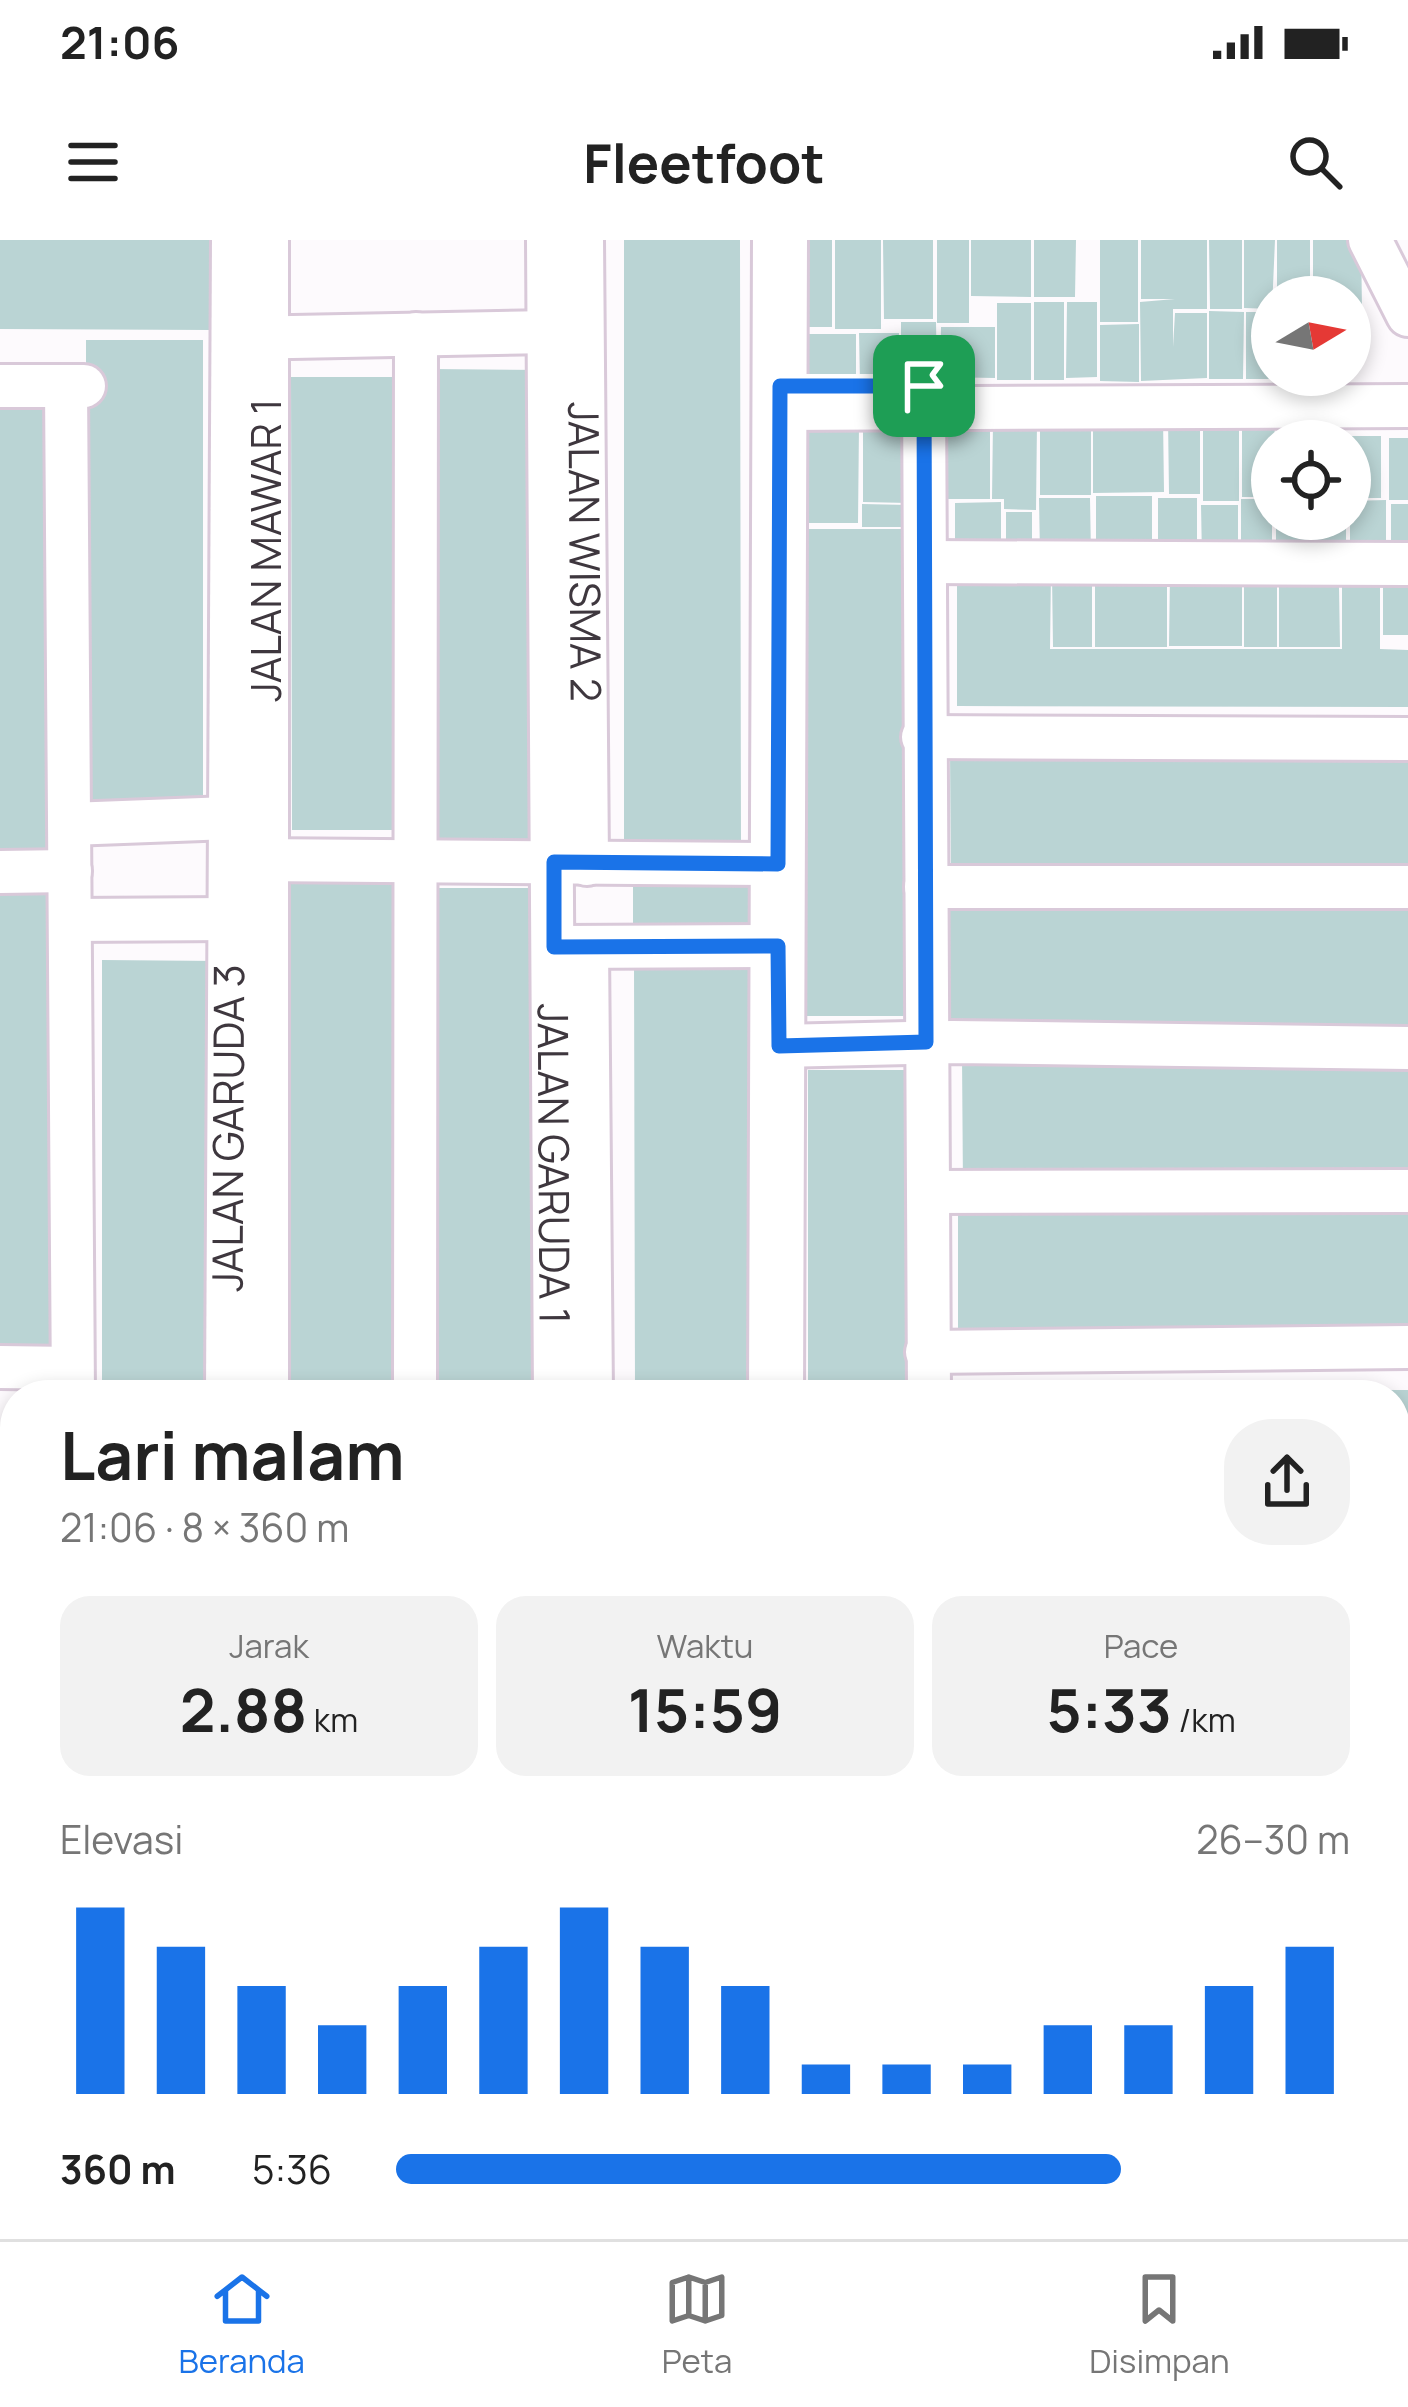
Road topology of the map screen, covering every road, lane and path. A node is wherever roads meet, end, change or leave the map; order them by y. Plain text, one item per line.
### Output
1 (233, 240) edge
2 (267, 240) edge
3 (548, 240) edge
4 (582, 240) edge
5 (780, 240) edge
6 (1370, 240) edge
7 (1408, 315) edge
8 (550, 332) junction
9 (416, 334) junction
10 (248, 337) junction
11 (0, 386) edge
12 (1408, 386) edge
13 (780, 398) junction
14 (924, 398) junction
15 (1408, 406) edge
16 (926, 562) junction
17 (1408, 565) edge
18 (1408, 713) edge
19 (924, 723) junction
20 (1408, 739) edge
21 (70, 824) junction
22 (242, 846) junction
23 (415, 863) junction
24 (570, 863) junction
25 (778, 864) junction
26 (70, 871) junction
27 (0, 872) edge
28 (926, 887) junction
29 (1408, 887) edge
30 (71, 920) junction
31 (230, 920) junction
32 (778, 946) junction
33 (571, 948) junction
34 (926, 1042) junction
35 (779, 1046) junction
36 (1408, 1048) edge
37 (1408, 1191) edge
38 (928, 1192) junction
39 (1408, 1347) edge
40 (0, 1367) edge
41 (928, 1374) edge
42 (1408, 1375) edge
43 (62, 1380) edge
44 (72, 1380) edge
45 (227, 1380) edge
46 (267, 1380) edge
47 (416, 1380) edge
48 (556, 1380) edge
49 (590, 1380) edge
50 (776, 1380) edge

1 - 10 street, JALAN MAWAR 1
2 - 10 street, JALAN MAWAR 1
3 - 8 street
4 - 24 street, JALAN WISMA 2
5 - 13 street
6 - 7 street
8 - 9 street
8 - 24 street
9 - 10 street
9 - 23 street
10 - 22 street, JALAN MAWAR 1
11 - 21 street
12 - 14 street
13 - 14 street
13 - 25 street
14 - 15 street
14 - 16 street
16 - 17 street
16 - 19 street
18 - 19 street
19 - 20 street
19 - 28 street
21 - 22 street
21 - 26 street
22 - 23 street
22 - 31 street, JALAN GARUDA 3
22 - 46 street, JALAN GARUDA 3
23 - 24 street
23 - 47 street
24 - 25 street
24 - 33 street, JALAN GARUDA 1
25 - 32 street
26 - 27 street
26 - 30 street
28 - 29 street
28 - 34 street
30 - 31 street
30 - 44 street
31 - 45 street, JALAN GARUDA 3
32 - 33 street
32 - 35 street
33 - 48 street, JALAN GARUDA 1
33 - 49 street
34 - 35 street
34 - 36 street
34 - 38 street
35 - 50 street
37 - 38 street
38 - 41 street
39 - 41 street
40 - 43 street
41 - 42 street

